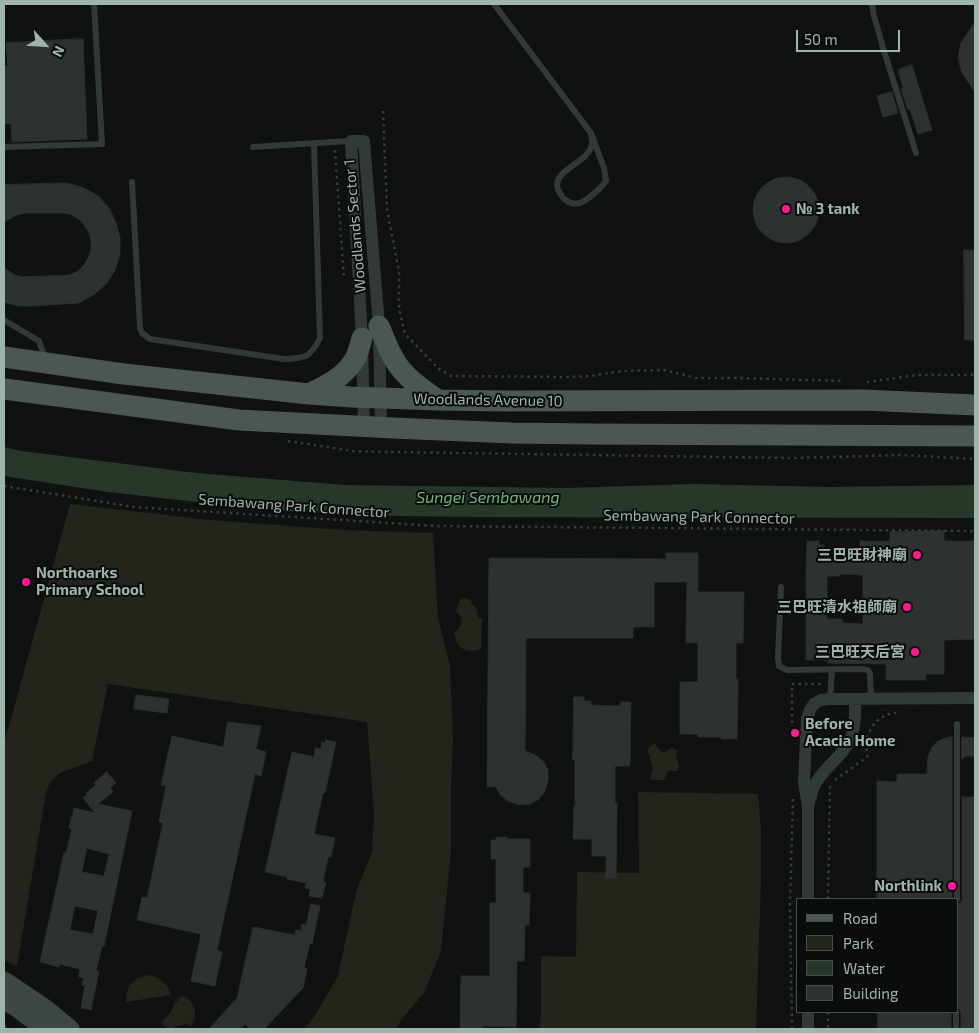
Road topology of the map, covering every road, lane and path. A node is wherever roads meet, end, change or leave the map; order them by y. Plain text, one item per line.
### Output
1 (94, 4) edge
2 (494, 4) edge
3 (872, 4) edge
4 (383, 111) dead end
5 (591, 133) junction
6 (351, 141) junction
7 (334, 142) junction
8 (314, 144) junction
9 (4, 147) edge
10 (253, 147) dead end
11 (916, 153) dead end
12 (132, 182) dead end
13 (344, 279) dead end
14 (4, 320) edge
15 (371, 332) junction
16 (4, 357) edge
17 (46, 362) junction
18 (975, 375) edge
19 (846, 381) dead end
20 (866, 382) dead end
21 (4, 389) edge
22 (309, 394) junction
23 (373, 398) junction
24 (438, 400) junction
25 (973, 404) edge
26 (372, 427) junction
27 (975, 436) edge
28 (353, 451) dead end
29 (975, 459) edge
30 (4, 486) edge
31 (975, 531) edge
32 (781, 587) dead end
33 (832, 669) junction
34 (871, 698) junction
35 (975, 698) edge
36 (830, 699) junction
37 (855, 699) junction
38 (898, 713) dead end
39 (957, 724) dead end
40 (808, 806) junction
41 (808, 898) edge
42 (828, 898) edge
43 (957, 898) edge
44 (790, 902) dead end
45 (4, 981) edge
46 (4, 1000) edge
47 (808, 1013) edge
48 (828, 1013) edge
49 (956, 1013) edge
50 (4, 1026) edge
51 (9, 1029) edge
52 (45, 1029) edge
53 (70, 1029) edge
54 (792, 1029) edge
55 (808, 1029) edge
56 (828, 1029) edge
57 (956, 1029) edge

1 - 9 lane
2 - 5 lane
3 - 11 lane
4 - 19 path
5 - 5 lane
6 - 7 lane
6 - 15 street, Woodlands Sector 1
6 - 15 street, Woodlands Sector 1
7 - 8 lane
7 - 13 path
8 - 10 lane
8 - 12 lane
14 - 17 lane
15 - 22 main road
15 - 23 street, Woodlands Sector 1
15 - 23 street, Woodlands Sector 1
15 - 24 main road
16 - 17 main road, Woodlands Avenue 10
17 - 22 main road, Woodlands Avenue 10
18 - 20 path
21 - 26 main road, Woodlands Avenue 10
22 - 23 main road, Woodlands Avenue 10
23 - 24 main road, Woodlands Avenue 10
23 - 26 street, Woodlands Sector 1
24 - 25 main road, Woodlands Avenue 10
26 - 27 main road, Woodlands Avenue 10
28 - 29 path
30 - 31 path, Sembawang Park Connector
32 - 33 lane
33 - 34 lane
33 - 36 lane
34 - 35 street
34 - 37 street
36 - 37 street
36 - 40 street
37 - 40 street
38 - 42 path
39 - 43 lane
40 - 41 street
44 - 54 path
45 - 53 main road
46 - 52 main road
47 - 55 street
48 - 56 path
49 - 57 lane
50 - 51 path

